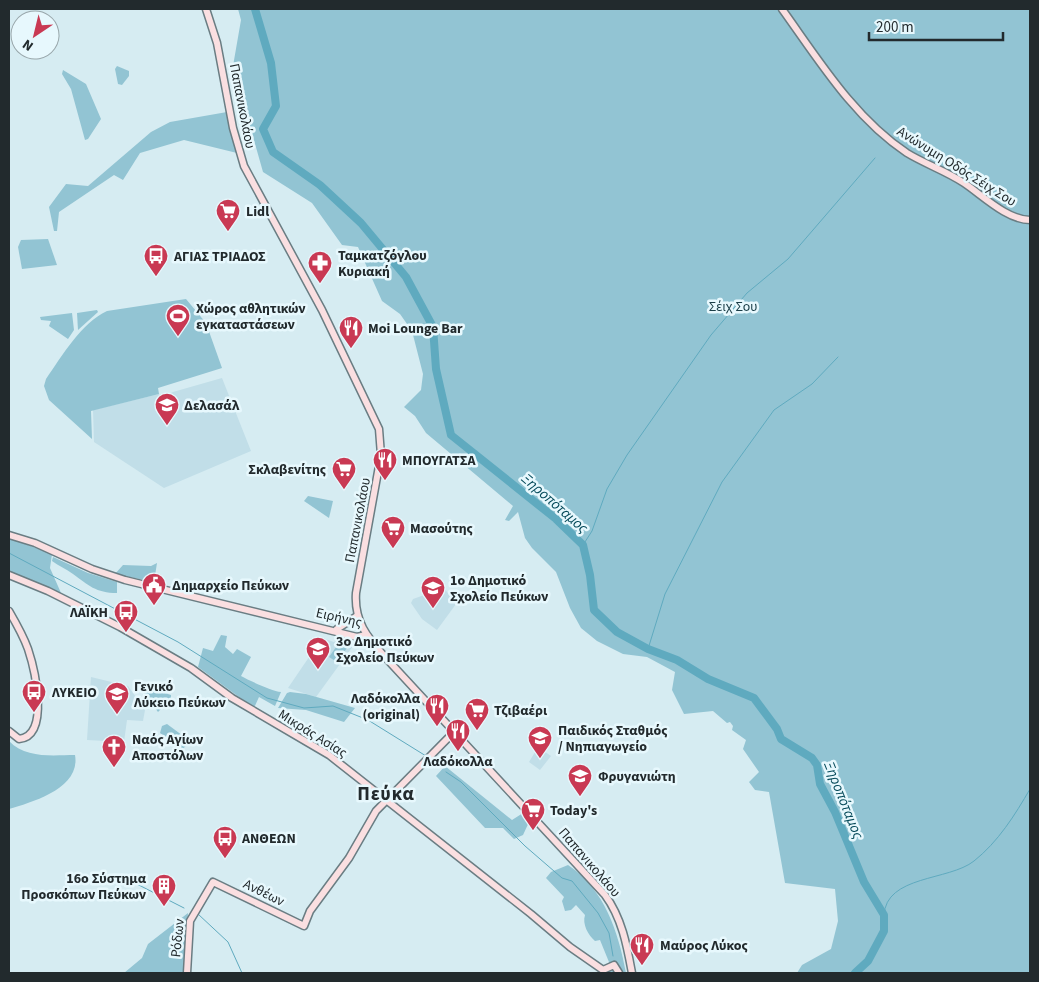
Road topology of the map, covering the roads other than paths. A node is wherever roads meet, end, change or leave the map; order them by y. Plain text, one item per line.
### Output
1 (206, 9) edge
2 (782, 9) edge
3 (1030, 220) edge
4 (9, 535) edge
5 (9, 575) edge
6 (121, 578) junction
7 (9, 611) edge
8 (357, 616) junction
9 (337, 629) junction
10 (366, 635) junction
11 (9, 731) edge
12 (454, 732) junction
13 (385, 801) junction
14 (213, 882) joint
15 (187, 973) edge
16 (619, 973) edge
17 (632, 973) edge

1 - 8 street, Παπανικολάου
2 - 3 street, Ανώνυμη Οδός Σέιχ Σου
4 - 6 street, Ειρήνης
5 - 13 street, Μικράς Ασίας
6 - 9 street, Ειρήνης
6 - 10 street, Ειρήνης
7 - 11 street
8 - 9 street
8 - 10 street, Παπανικολάου
9 - 10 street, Ειρήνης
10 - 12 street, Παπανικολάου
12 - 13 street
12 - 17 street, Παπανικολάου
13 - 14 street, Ανθέων
13 - 16 street, Μικράς Ασίας
14 - 15 street, Ρόδων

